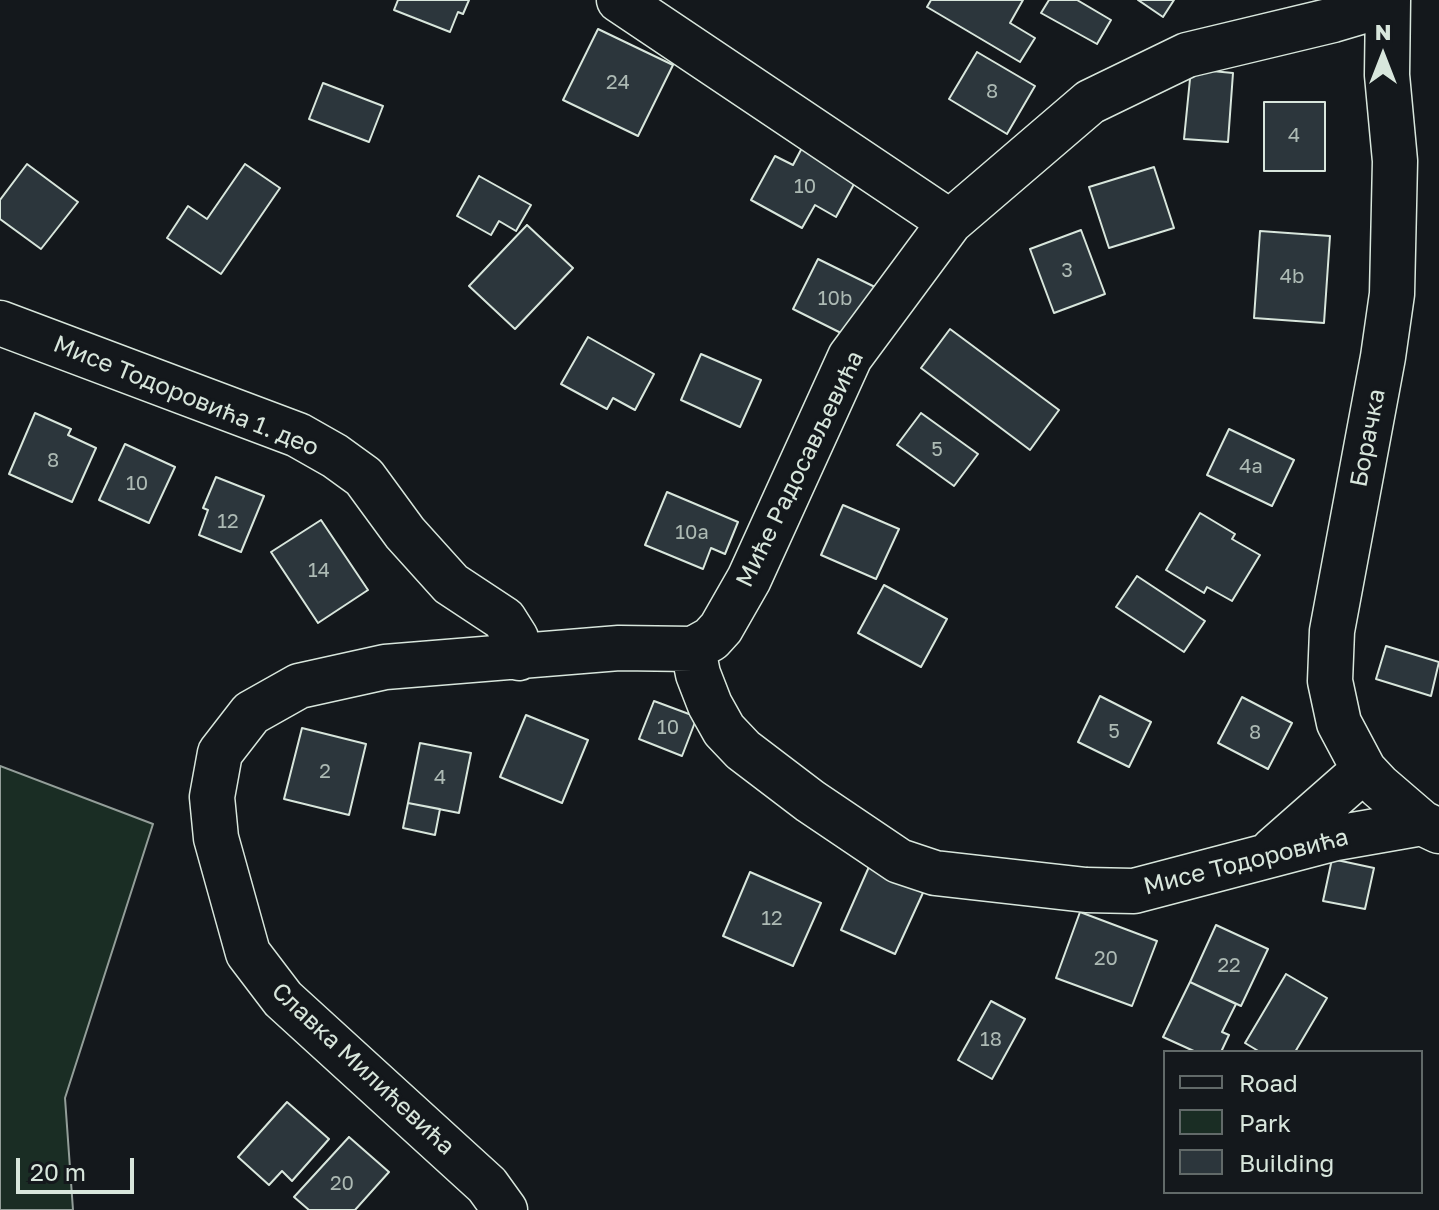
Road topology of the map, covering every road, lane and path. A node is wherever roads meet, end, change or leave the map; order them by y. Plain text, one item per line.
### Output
1 (619, 0) edge
2 (1388, 2) edge
3 (950, 222) junction
4 (0, 323) edge
5 (693, 649) junction
6 (519, 658) junction
7 (1364, 770) junction
8 (1431, 827) edge
9 (1264, 857) junction
10 (505, 1210) edge

1 - 3 street
2 - 3 street, Миће Радосављевића
2 - 7 street, Борачка
3 - 5 street, Миће Радосављевића
4 - 6 street, Мисе Тодоровића 1. део
5 - 6 street, Славка Милићевића
5 - 9 street, Мисе Тодоровића
6 - 10 street, Славка Милићевића
7 - 8 street, Борачка
7 - 9 street
8 - 9 street, Мисе Тодоровића

